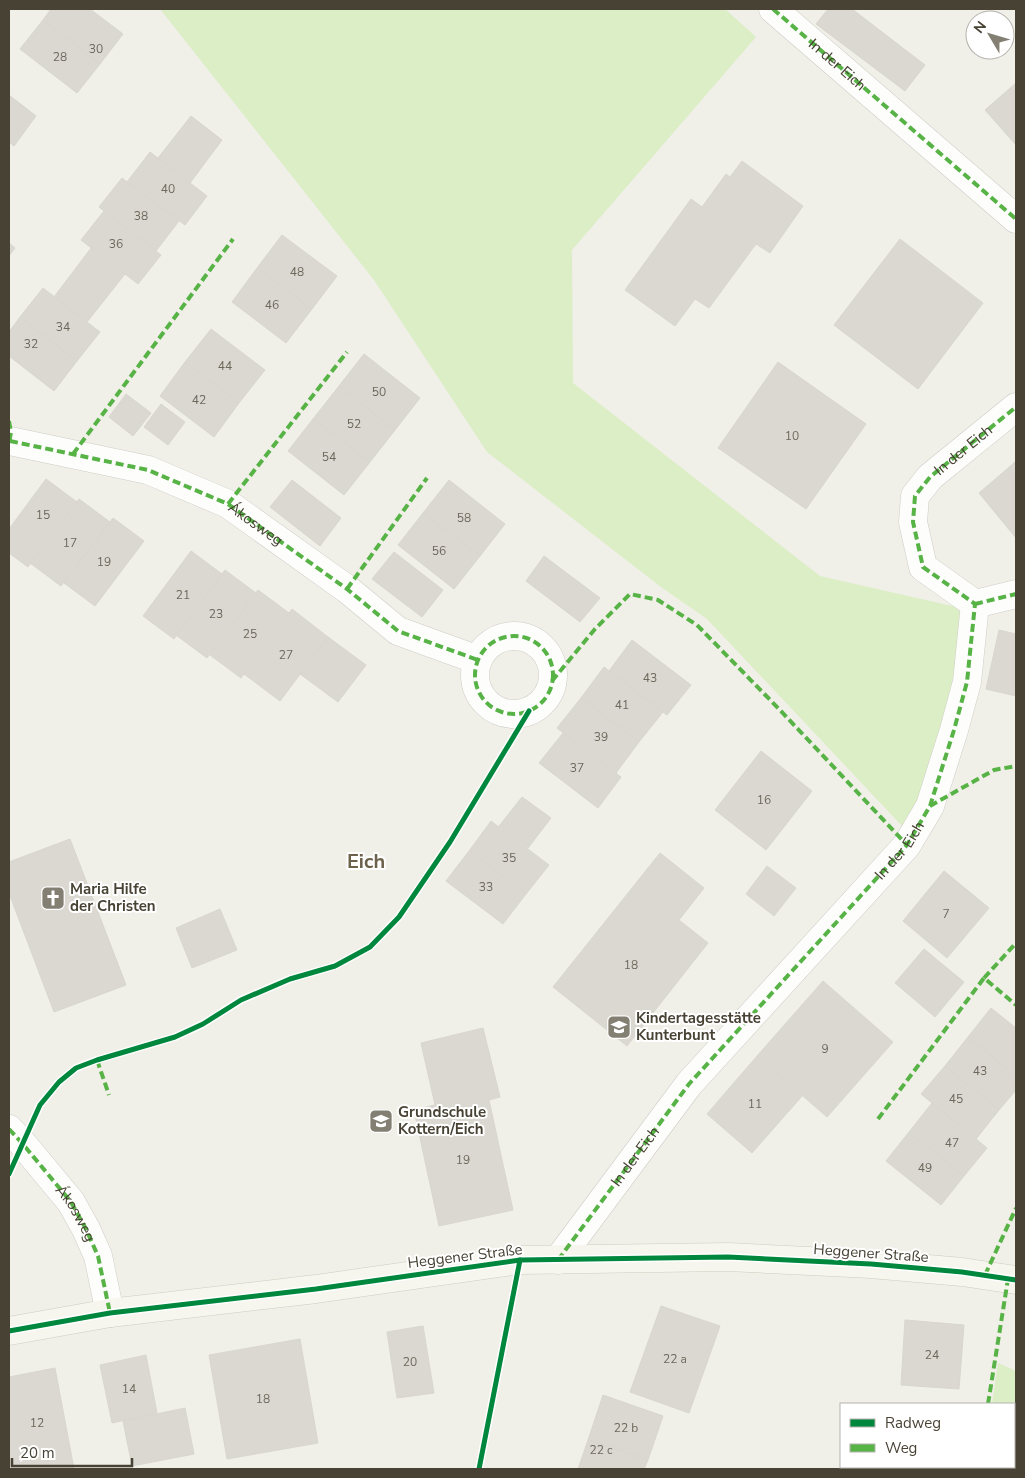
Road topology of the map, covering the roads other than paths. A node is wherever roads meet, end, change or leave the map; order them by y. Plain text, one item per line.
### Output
1 (773, 9) edge
2 (1016, 219) edge
3 (1016, 407) edge
4 (9, 435) edge
5 (1016, 594) edge
6 (976, 604) junction
7 (478, 660) dead end
8 (9, 1129) edge
9 (558, 1260) junction
10 (1016, 1280) edge
11 (110, 1313) junction
12 (9, 1331) edge

1 - 2 street, In der Eich
3 - 6 street, In der Eich
4 - 7 street, Ákosweg
5 - 6 street
6 - 9 street, In der Eich
8 - 11 street, Ákosweg
9 - 10 street, Heggener Straße
9 - 11 street, Heggener Straße
11 - 12 street, Heggener Straße

